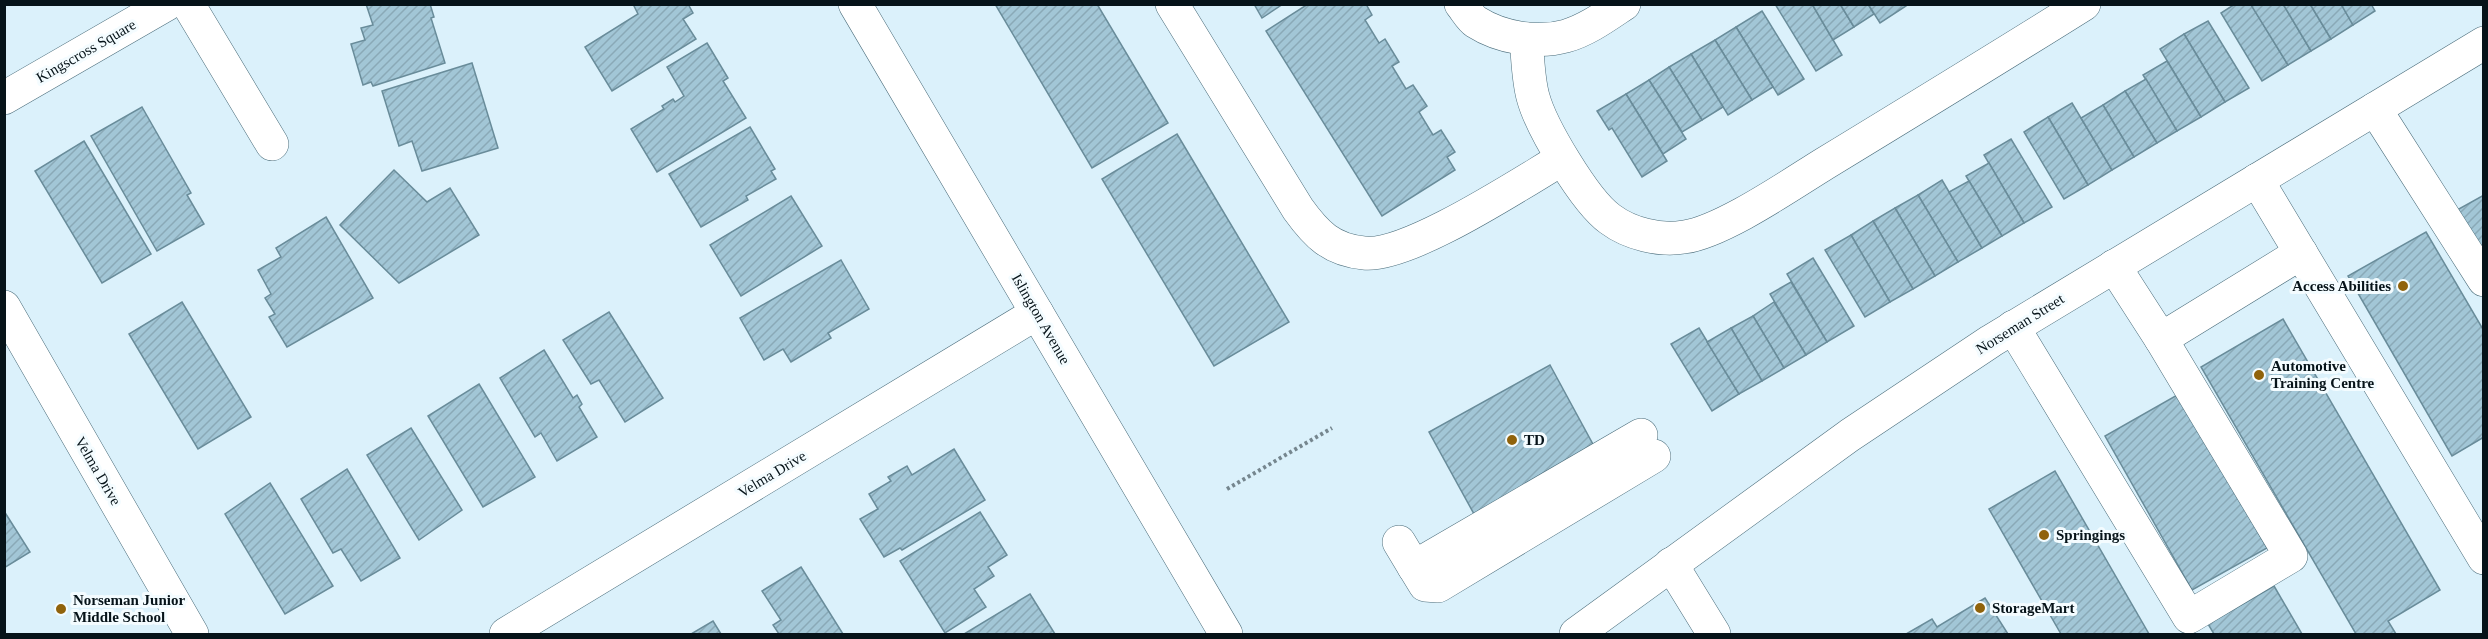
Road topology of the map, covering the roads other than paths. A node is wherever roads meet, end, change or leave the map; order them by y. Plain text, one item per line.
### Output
1 (167, 4) edge
2 (188, 4) edge
3 (855, 4) edge
4 (1172, 4) edge
5 (1461, 4) edge
6 (1624, 4) edge
7 (2084, 4) edge
8 (1526, 39) junction
9 (2484, 43) edge
10 (4, 98) edge
11 (2375, 109) junction
12 (272, 144) dead end
13 (1562, 159) junction
14 (2257, 180) junction
15 (2301, 253) junction
16 (2114, 266) junction
17 (2484, 280) edge
18 (4, 307) edge
19 (1037, 313) junction
20 (2013, 327) junction
21 (2161, 339) junction
22 (1647, 446) dead end
23 (1406, 555) dead end
24 (2484, 558) edge
25 (1671, 564) junction
26 (192, 634) edge
27 (506, 634) edge
28 (1226, 634) edge
29 (1575, 634) edge
30 (1714, 634) edge

1 - 10 street, Kingscross Square
2 - 12 street
3 - 19 street, Islington Avenue
4 - 13 street
5 - 8 street
6 - 8 street
7 - 13 street
8 - 13 street
9 - 11 street, Norseman Street
11 - 14 street, Norseman Street
11 - 17 street
14 - 15 street
14 - 16 street, Norseman Street
15 - 21 street
15 - 24 street
16 - 20 street, Norseman Street
16 - 21 street
18 - 26 street, Velma Drive
19 - 27 street, Velma Drive
19 - 28 street, Islington Avenue
20 - 21 street
20 - 25 street, Norseman Street
22 - 23 street
25 - 29 street, Norseman Street
25 - 30 street

